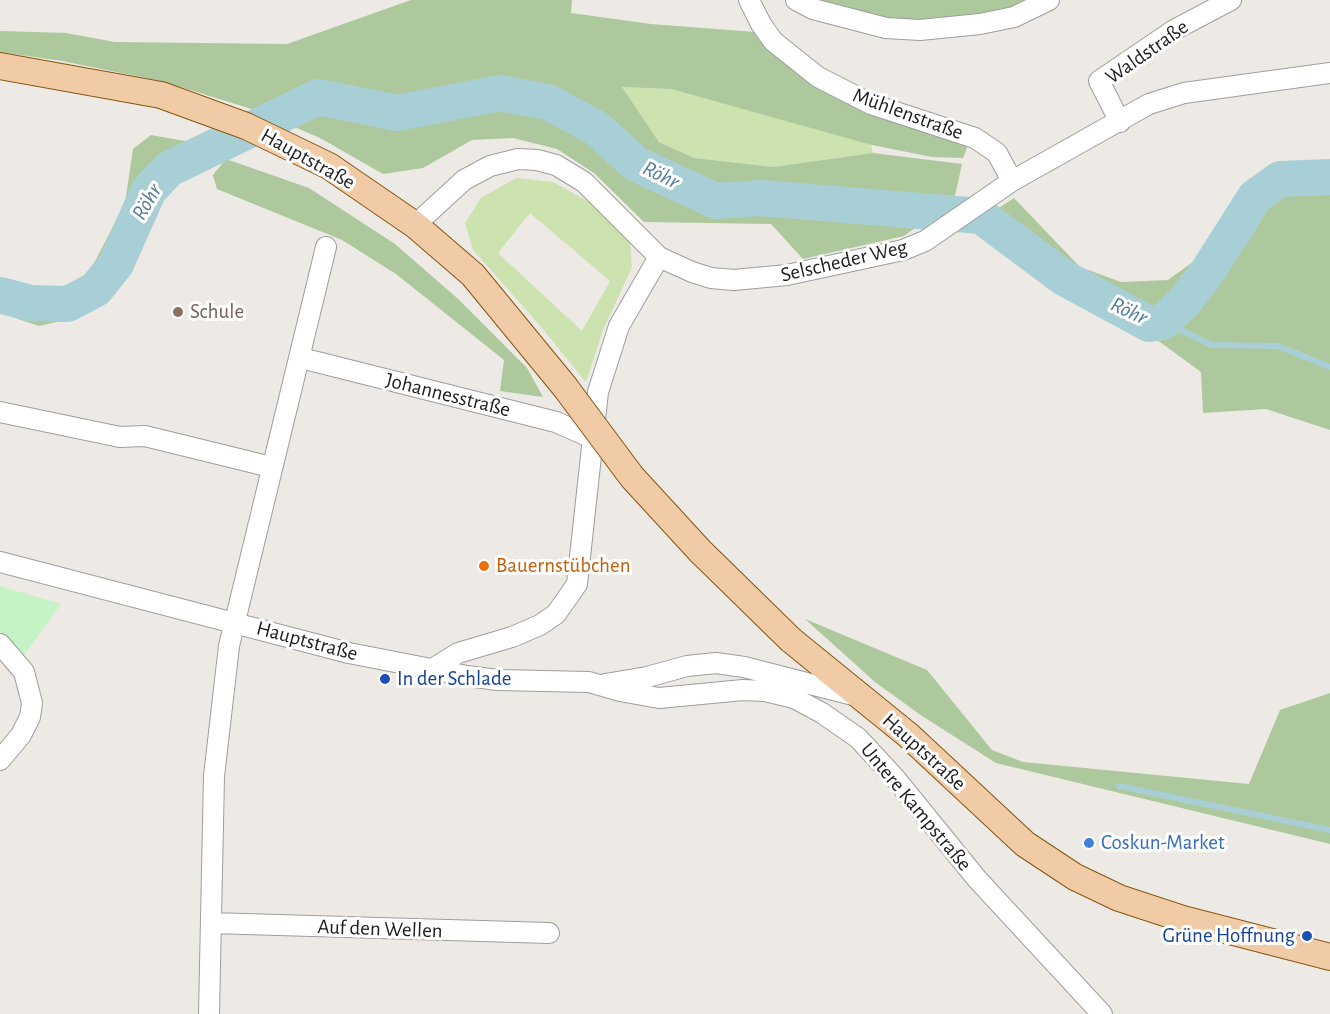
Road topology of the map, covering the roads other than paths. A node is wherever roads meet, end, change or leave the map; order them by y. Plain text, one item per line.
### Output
1 (749, 0) edge
2 (796, 0) edge
3 (1049, 0) edge
4 (1231, 0) edge
5 (0, 66) edge
6 (1330, 73) edge
7 (1119, 122) junction
8 (1012, 182) junction
9 (415, 225) junction
10 (326, 247) dead end
11 (659, 257) junction
12 (301, 358) junction
13 (0, 412) edge
14 (592, 438) junction
15 (272, 467) junction
16 (0, 562) edge
17 (235, 623) junction
18 (0, 644) edge
19 (434, 668) junction
20 (602, 684) junction
21 (861, 697) junction
22 (0, 760) edge
23 (211, 923) junction
24 (549, 933) dead end
25 (1330, 957) edge
26 (209, 1014) edge
27 (1102, 1014) edge

1 - 8 street, Mühlenstraße
2 - 3 street
4 - 7 street, Waldstraße
5 - 9 main road, Hauptstraße
6 - 7 street, Selscheder Weg
7 - 8 street, Selscheder Weg
8 - 11 street, Selscheder Weg
9 - 11 street, Selscheder Weg
9 - 21 main road, Hauptstraße, bridge
10 - 12 street
11 - 14 street
12 - 14 street, Johannesstraße
12 - 15 street
13 - 15 street
14 - 19 street
15 - 17 street
16 - 17 street, Hauptstraße
17 - 19 street, Hauptstraße
17 - 23 street
18 - 22 street
19 - 20 street, Untere Kampstraße
20 - 21 street
20 - 27 street, Untere Kampstraße
21 - 25 main road, Hauptstraße
23 - 24 street, Auf den Wellen
23 - 26 street

